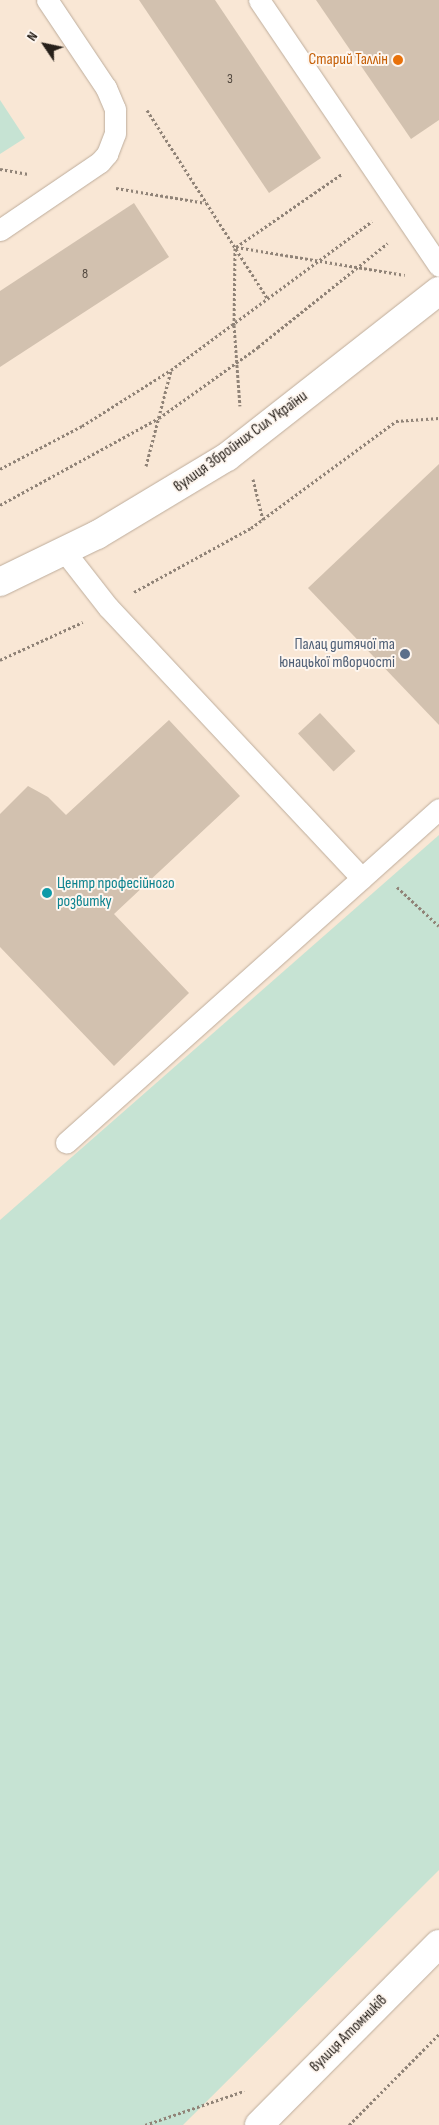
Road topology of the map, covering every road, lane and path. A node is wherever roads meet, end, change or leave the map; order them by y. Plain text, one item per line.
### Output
1 (48, 0) edge
2 (259, 0) edge
3 (144, 106) dead end
4 (366, 158) junction
5 (396, 202) junction
6 (411, 225) junction
7 (0, 230) edge
8 (235, 247) junction
9 (439, 266) edge
10 (410, 276) dead end
11 (439, 291) edge
12 (268, 299) junction
13 (234, 325) junction
14 (236, 363) junction
15 (172, 370) junction
16 (159, 418) junction
17 (439, 418) edge
18 (244, 444) junction
19 (0, 469) edge
20 (0, 505) edge
21 (132, 516) junction
22 (263, 520) junction
23 (65, 552) junction
24 (0, 582) edge
25 (108, 607) junction
26 (0, 660) edge
27 (439, 809) edge
28 (369, 872) junction
29 (439, 926) edge
30 (66, 1143) dead end
31 (439, 1944) edge
32 (439, 2034) edge
33 (254, 2088) dead end
34 (145, 2125) edge
35 (259, 2125) edge
36 (349, 2125) edge

1 - 7 lane
2 - 4 lane
3 - 8 path
4 - 5 lane
4 - 8 path
5 - 6 lane
5 - 12 path
6 - 9 lane
6 - 14 path
8 - 10 path
8 - 12 path
8 - 13 path
11 - 18 street, вулиця Збройних Сил України
12 - 13 path
13 - 14 path
13 - 15 path
14 - 16 path
14 - 18 path
15 - 16 path
15 - 19 path
16 - 20 path
16 - 21 path
17 - 22 path
18 - 21 street, вулиця Збройних Сил України
18 - 22 path
21 - 23 street, вулиця Збройних Сил України
22 - 25 path
23 - 24 street, вулиця Збройних Сил України
23 - 25 lane
25 - 26 path
25 - 28 lane
27 - 28 lane
28 - 29 path
28 - 30 lane
31 - 35 street, вулиця Атомників
32 - 36 path
33 - 34 path

